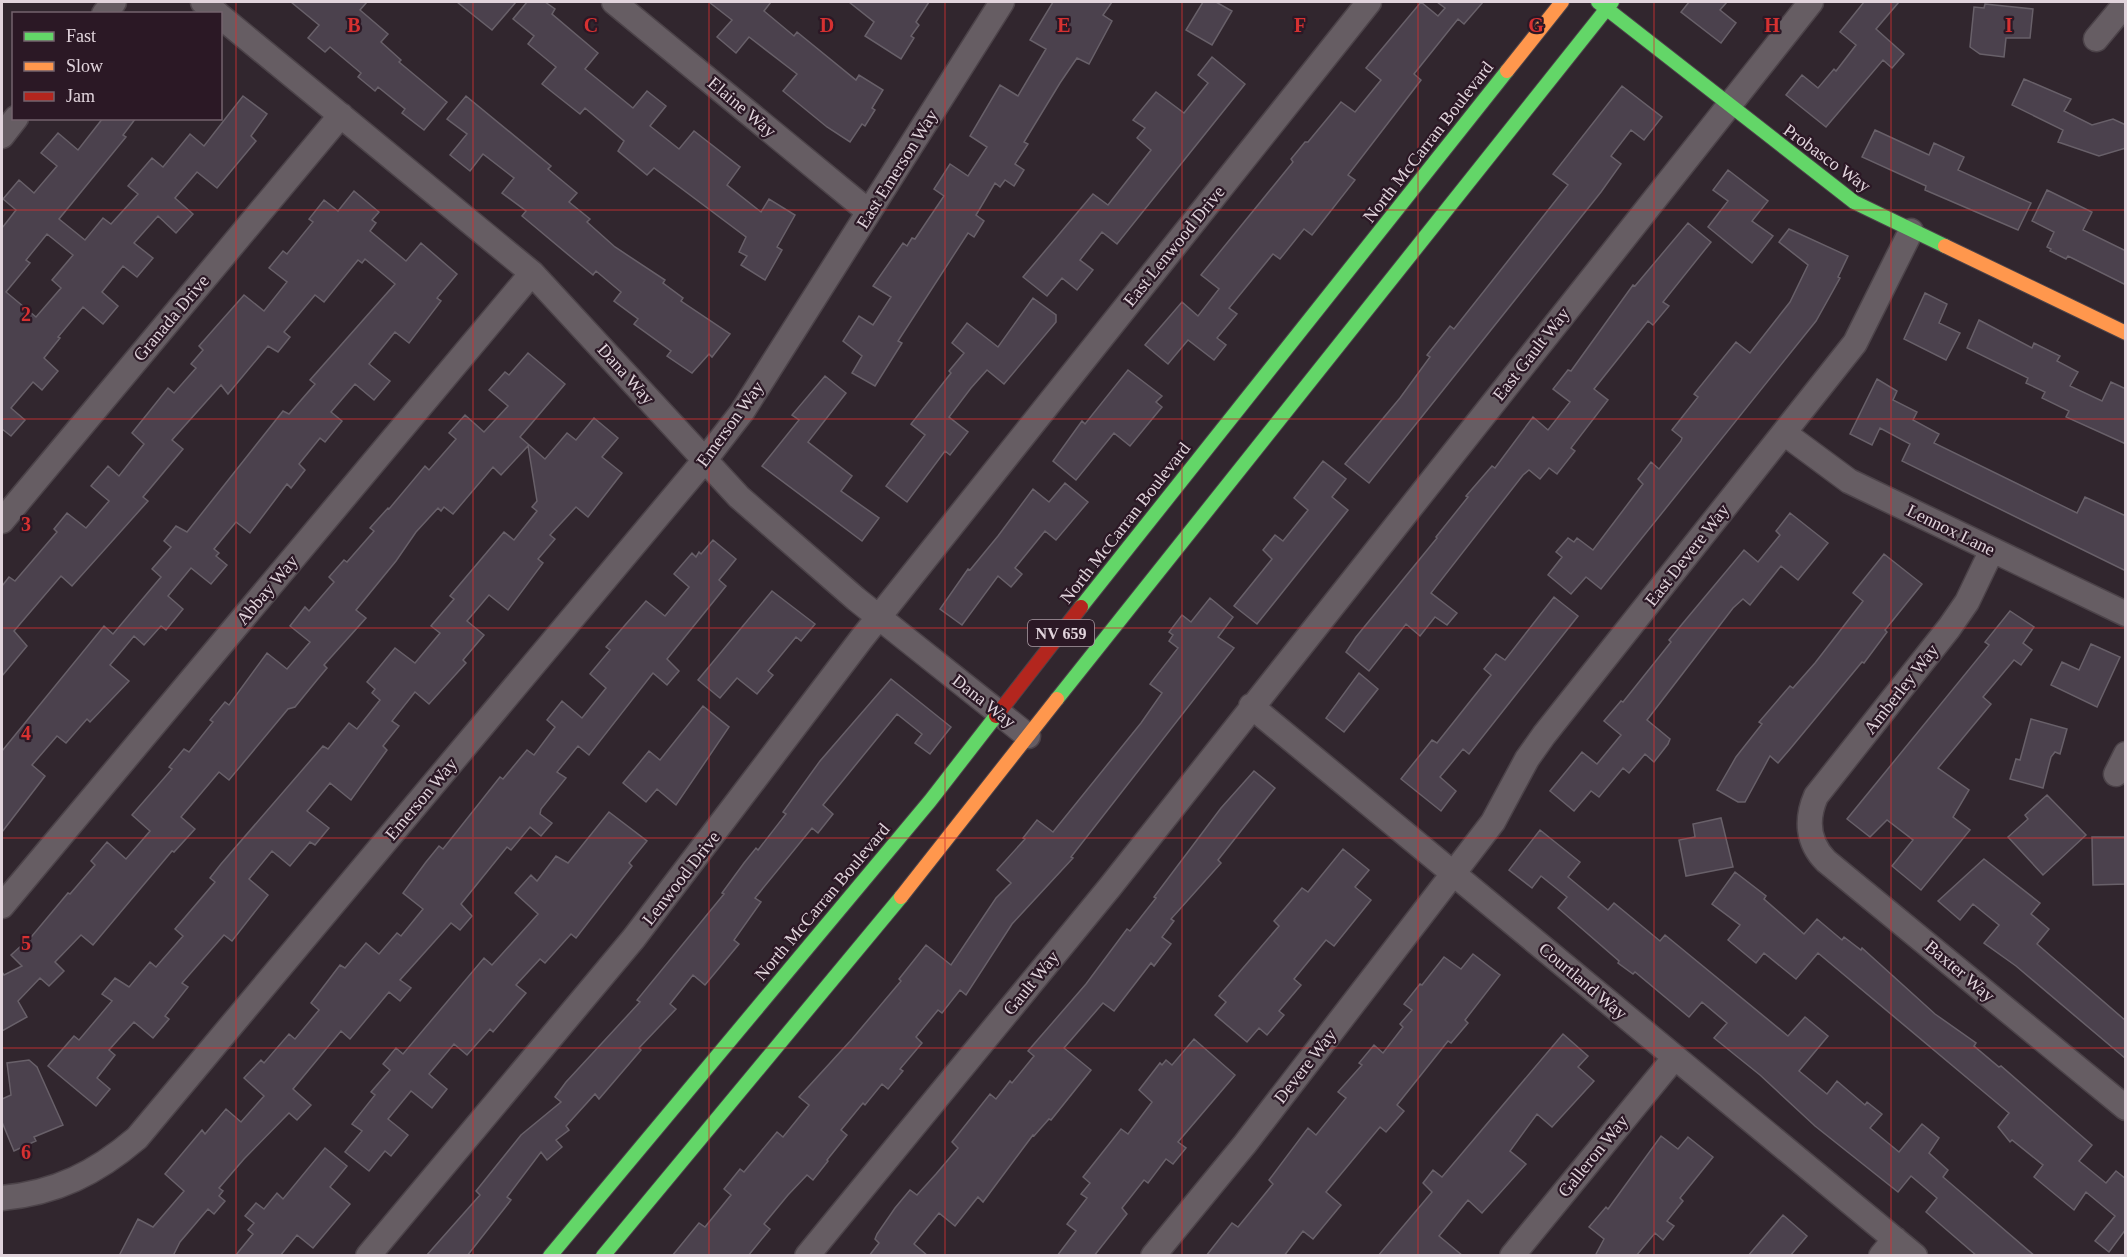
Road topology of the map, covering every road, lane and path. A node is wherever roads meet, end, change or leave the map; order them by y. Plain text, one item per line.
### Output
1 (203, 2) edge
2 (614, 2) edge
3 (1002, 2) edge
4 (1369, 2) edge
5 (1562, 2) edge
6 (1811, 2) edge
7 (2126, 3) edge
8 (1606, 4) edge
9 (215, 12) edge
10 (222, 17) edge
11 (2096, 39) dead end
12 (1729, 105) junction
13 (341, 115) junction
14 (14, 120) edge
15 (2, 136) edge
16 (869, 212) junction
17 (1911, 231) junction
18 (532, 273) junction
19 (2126, 333) edge
20 (791, 335) joint
21 (1784, 433) junction
22 (704, 461) junction
23 (980, 489) joint
24 (2, 521) edge
25 (1992, 550) junction
26 (2126, 614) edge
27 (879, 617) junction
28 (1251, 706) junction
29 (1000, 713) junction
30 (1028, 736) junction
31 (1809, 825) joint
32 (1454, 874) junction
33 (2, 906) edge
34 (1675, 1057) junction
35 (2126, 1108) edge
36 (2, 1198) edge
37 (1888, 1247) edge
38 (368, 1256) edge
39 (550, 1256) edge
40 (603, 1256) edge
41 (807, 1256) edge
42 (1153, 1256) edge
43 (1512, 1256) edge
44 (1916, 1256) edge

1 - 9 street, Dana Way
2 - 16 street, Elaine Way
3 - 16 street, East Emerson Way
4 - 23 street, East Lenwood Drive
5 - 29 main road, North McCarran Boulevard / NV 659
6 - 12 street, East Gault Way
7 - 11 street
8 - 12 main road, Probasco Way
8 - 30 main road, NV 659
10 - 13 street, Dana Way
12 - 17 main road, Probasco Way
12 - 28 street, East Gault Way
13 - 18 street, Dana Way
13 - 24 street, Granada Drive
14 - 15 street
16 - 20 street, East Emerson Way
17 - 19 main road, Probasco Way
17 - 21 street, East Devere Way
18 - 22 street, Dana Way
18 - 33 street, Abbay Way
20 - 22 street, Emerson Way
21 - 25 street, Lennox Lane
21 - 32 street, East Devere Way
22 - 27 street, Dana Way
22 - 36 street, Emerson Way
23 - 27 street, Lenwood Drive
25 - 26 street, Lennox Lane
25 - 31 street, Amberley Way
27 - 29 street, Dana Way
27 - 38 street, Lenwood Drive
28 - 32 street, Courtland Way
28 - 41 street, Gault Way
29 - 30 street, Dana Way
29 - 39 main road, North McCarran Boulevard / NV 659
30 - 40 main road, NV 659
31 - 35 street, Baxter Way
32 - 34 street, Courtland Way
32 - 42 street, Devere Way
34 - 37 street, Courtland Way
34 - 43 street, Galleron Way
37 - 44 street, Courtland Way

